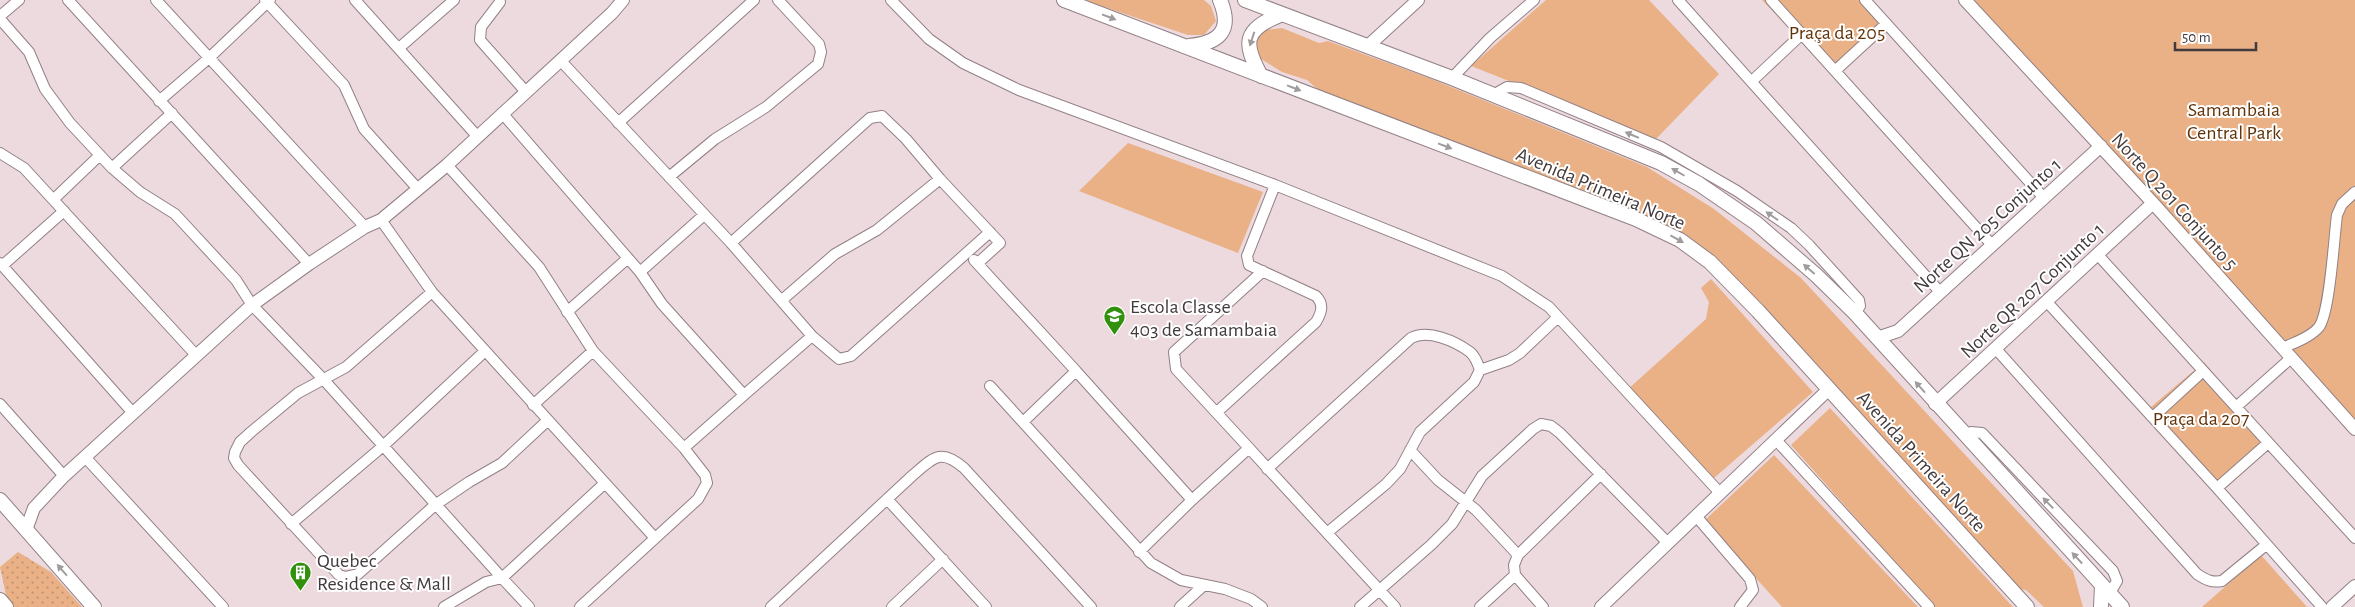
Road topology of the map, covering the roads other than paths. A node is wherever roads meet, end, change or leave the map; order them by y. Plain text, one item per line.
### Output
1 (19, 0) edge
2 (68, 0) edge
3 (156, 0) edge
4 (355, 0) edge
5 (454, 0) edge
6 (623, 0) edge
7 (754, 0) edge
8 (778, 0) edge
9 (892, 0) edge
10 (1064, 0) edge
11 (1220, 0) edge
12 (1245, 0) edge
13 (1418, 0) edge
14 (1534, 0) edge
15 (1678, 0) edge
16 (1771, 0) edge
17 (1865, 0) edge
18 (1965, 0) edge
19 (267, 1) edge
20 (500, 1) edge
21 (1280, 15) junction
22 (0, 17) edge
23 (1886, 24) junction
24 (1802, 34) junction
25 (1185, 46) junction
26 (1368, 46) junction
27 (399, 48) junction
28 (209, 58) junction
29 (561, 61) junction
30 (1836, 70) junction
31 (1261, 76) junction
32 (1452, 78) junction
33 (1752, 81) junction
34 (526, 92) junction
35 (159, 101) junction
36 (172, 113) junction
37 (502, 113) junction
38 (618, 123) junction
39 (477, 136) junction
40 (2100, 146) junction
41 (0, 152) edge
42 (100, 155) junction
43 (447, 165) junction
44 (112, 168) junction
45 (669, 177) junction
46 (940, 178) junction
47 (1275, 185) junction
48 (418, 189) junction
49 (2355, 192) edge
50 (2044, 198) junction
51 (54, 199) junction
52 (2154, 203) junction
53 (64, 210) junction
54 (704, 215) junction
55 (381, 220) junction
56 (365, 228) junction
57 (990, 232) junction
58 (731, 243) junction
59 (1992, 245) junction
60 (969, 254) junction
61 (2098, 256) junction
62 (628, 258) junction
63 (978, 263) junction
64 (1, 264) edge
65 (309, 264) junction
66 (1263, 271) junction
67 (640, 272) junction
68 (432, 292) junction
69 (1940, 292) junction
70 (782, 300) junction
71 (2047, 302) junction
72 (252, 305) junction
73 (567, 312) junction
74 (1558, 317) junction
75 (1898, 331) junction
76 (812, 336) junction
77 (1877, 338) junction
78 (2282, 348) junction
79 (1996, 349) junction
80 (593, 351) junction
81 (484, 352) junction
82 (1891, 354) junction
83 (196, 355) junction
84 (2291, 358) junction
85 (1480, 370) junction
86 (1076, 371) junction
87 (2203, 371) junction
88 (324, 380) junction
89 (990, 386) dead end
90 (1829, 390) junction
91 (744, 395) junction
92 (0, 404) edge
93 (1935, 404) junction
94 (533, 405) junction
95 (2236, 407) junction
96 (1218, 412) junction
97 (134, 413) junction
98 (2153, 417) junction
99 (547, 421) junction
100 (1023, 422) junction
101 (2355, 429) edge
102 (1776, 440) junction
103 (2268, 443) junction
104 (382, 447) junction
105 (684, 448) junction
106 (1249, 448) junction
107 (1410, 450) junction
108 (85, 457) junction
109 (1267, 469) junction
110 (1601, 474) junction
111 (64, 476) junction
112 (605, 483) junction
113 (2217, 488) junction
114 (1720, 493) junction
115 (887, 499) junction
116 (0, 500) edge
117 (1192, 500) junction
118 (1464, 502) junction
119 (435, 505) junction
120 (34, 508) junction
121 (13, 515) junction
122 (1696, 516) junction
123 (291, 524) junction
124 (26, 530) junction
125 (1328, 532) junction
126 (654, 537) junction
127 (2355, 538) edge
128 (1668, 543) junction
129 (2266, 545) junction
130 (1139, 552) junction
131 (1518, 555) junction
132 (943, 560) junction
133 (1515, 575) junction
134 (502, 578) junction
135 (1203, 586) junction
136 (2355, 586) edge
137 (2106, 589) junction
138 (1381, 591) junction
139 (0, 600) edge
140 (6, 607) edge
141 (94, 607) edge
142 (223, 607) edge
143 (444, 607) edge
144 (529, 607) edge
145 (580, 607) edge
146 (771, 607) edge
147 (892, 607) edge
148 (986, 607) edge
149 (1091, 607) edge
150 (1180, 607) edge
151 (1262, 607) edge
152 (1360, 607) edge
153 (1395, 607) edge
154 (1480, 607) edge
155 (1543, 607) edge
156 (1601, 607) edge
157 (1740, 607) edge
158 (1929, 607) edge
159 (2028, 607) edge
160 (2101, 607) edge
161 (2122, 607) edge
162 (2322, 607) edge
163 (2332, 607) edge

1 - 22 street
2 - 35 street
3 - 28 street
4 - 27 street
5 - 27 street
6 - 29 street
7 - 38 street
8 - 45 street
9 - 47 street
10 -> 25 main road, Avenida Primeira Norte
11 - 25 main road
12 - 21 main road, Avenida Primeira Norte
13 - 26 street
14 - 32 street
15 - 33 street
16 - 24 street
17 - 23 street
18 - 40 street, Norte Q 201 Conjunto 5
19 - 28 street
19 - 48 street
20 - 34 street
21 - 26 main road, Avenida Primeira Norte
21 -> 31 main road
22 - 42 street
23 - 30 street
23 - 50 street
24 - 30 street
24 - 33 street
25 - 31 main road, Avenida Primeira Norte
26 - 32 main road, Avenida Primeira Norte
27 - 39 street
28 - 35 street
28 - 56 street
29 - 34 street
29 - 38 street
30 - 59 street
31 -> 90 main road, Avenida Primeira Norte
77 -> 32 main road, Avenida Primeira Norte
33 - 69 street
34 - 37 street
35 - 36 street
36 - 44 street
36 - 65 street
37 - 39 street
37 - 62 street
38 - 45 street
39 - 43 street
40 - 50 street, Norte QN 205 Conjunto 1
40 - 52 street, Norte Q 201 Conjunto 5
41 - 51 street
42 - 44 street
42 - 51 street
43 - 48 street
43 - 73 street
44 - 72 street
45 - 54 street
46 - 57 street
46 - 58 street
46 - 70 street
47 - 66 street
47 - 74 street
48 - 55 street
49 - 78 street
50 - 59 street, Norte QN 205 Conjunto 1
51 - 53 street
52 - 61 street, Norte QR 207 Conjunto 1
52 - 78 street, Norte Q 201 Conjunto 5
53 - 64 street
53 - 83 street
54 - 58 street
54 - 67 street
55 - 56 street
55 - 68 street
56 - 65 street
57 - 60 street
57 - 63 street
58 - 70 street
59 - 69 street, Norte QN 205 Conjunto 1
60 - 63 street
60 - 76 street
61 - 71 street, Norte QR 207 Conjunto 1
61 - 87 street
62 - 67 street
62 - 73 street
63 - 86 street
64 - 97 street
65 - 72 street
66 - 96 street
66 - 96 street
67 - 91 street
68 - 81 street
68 - 88 street
69 - 75 street, Norte QN 205 Conjunto 1
70 - 76 street
71 - 79 street, Norte QR 207 Conjunto 1
71 - 98 street
72 - 83 street
72 - 88 street
73 - 80 street
74 - 85 street
74 - 114 street
75 - 77 street, Norte QN 205 Conjunto 1
75 - 82 street
76 - 91 street
77 - 82 main road, Avenida Primeira Norte
78 - 84 street, Norte Q 201 Conjunto 5
79 - 93 street, Norte QR 207 Conjunto 1
79 - 129 street
80 - 94 street
80 - 105 street
81 - 94 street
81 - 104 street
93 -> 82 main road, Avenida Primeira Norte
83 - 97 street
84 - 95 street
84 - 101 street, Norte Q 201 Conjunto 5
85 - 107 street
85 - 109 street
86 - 100 street
86 - 117 street
87 - 95 street
87 - 98 street
88 - 104 street
88 - 123 street
89 - 100 street
90 - 102 street
90 - 159 main road, Avenida Primeira Norte
91 - 105 street
92 - 111 street
137 -> 93 main road, Avenida Primeira Norte
94 - 99 street
95 - 103 street
96 - 106 street
97 - 108 street
98 - 113 street
99 - 112 street
99 - 119 street
100 - 130 street
102 - 114 street
102 - 158 street
103 - 113 street
103 - 127 street
104 - 119 street
104 - 123 street
105 - 126 street
106 - 109 street
106 - 117 street
107 - 118 street
107 - 125 street
108 - 111 street
108 - 142 street
109 - 125 street
110 - 118 street
110 - 128 street
110 - 131 street
111 - 120 street
112 - 126 street
112 - 134 street
113 - 129 street
114 - 122 street
115 - 132 street
115 - 146 street
115 - 149 street
116 - 121 main road
117 - 130 street
118 - 131 street
118 - 138 street
119 - 123 street
119 - 134 street
120 - 121 street
120 - 124 street
121 - 124 main road
122 - 128 street
122 - 157 street
141 -> 124 main road
125 - 138 street
126 - 145 street
128 - 156 street
129 - 162 street
130 - 135 street
131 - 133 street
132 - 147 street
132 - 148 street
133 - 154 street
133 - 155 street
134 - 143 street
134 - 144 street
135 - 150 street
135 - 151 street
136 - 163 street
137 - 160 main road
137 - 161 main road, Avenida Primeira Norte
138 - 152 street
138 - 153 street
139 - 140 main road

